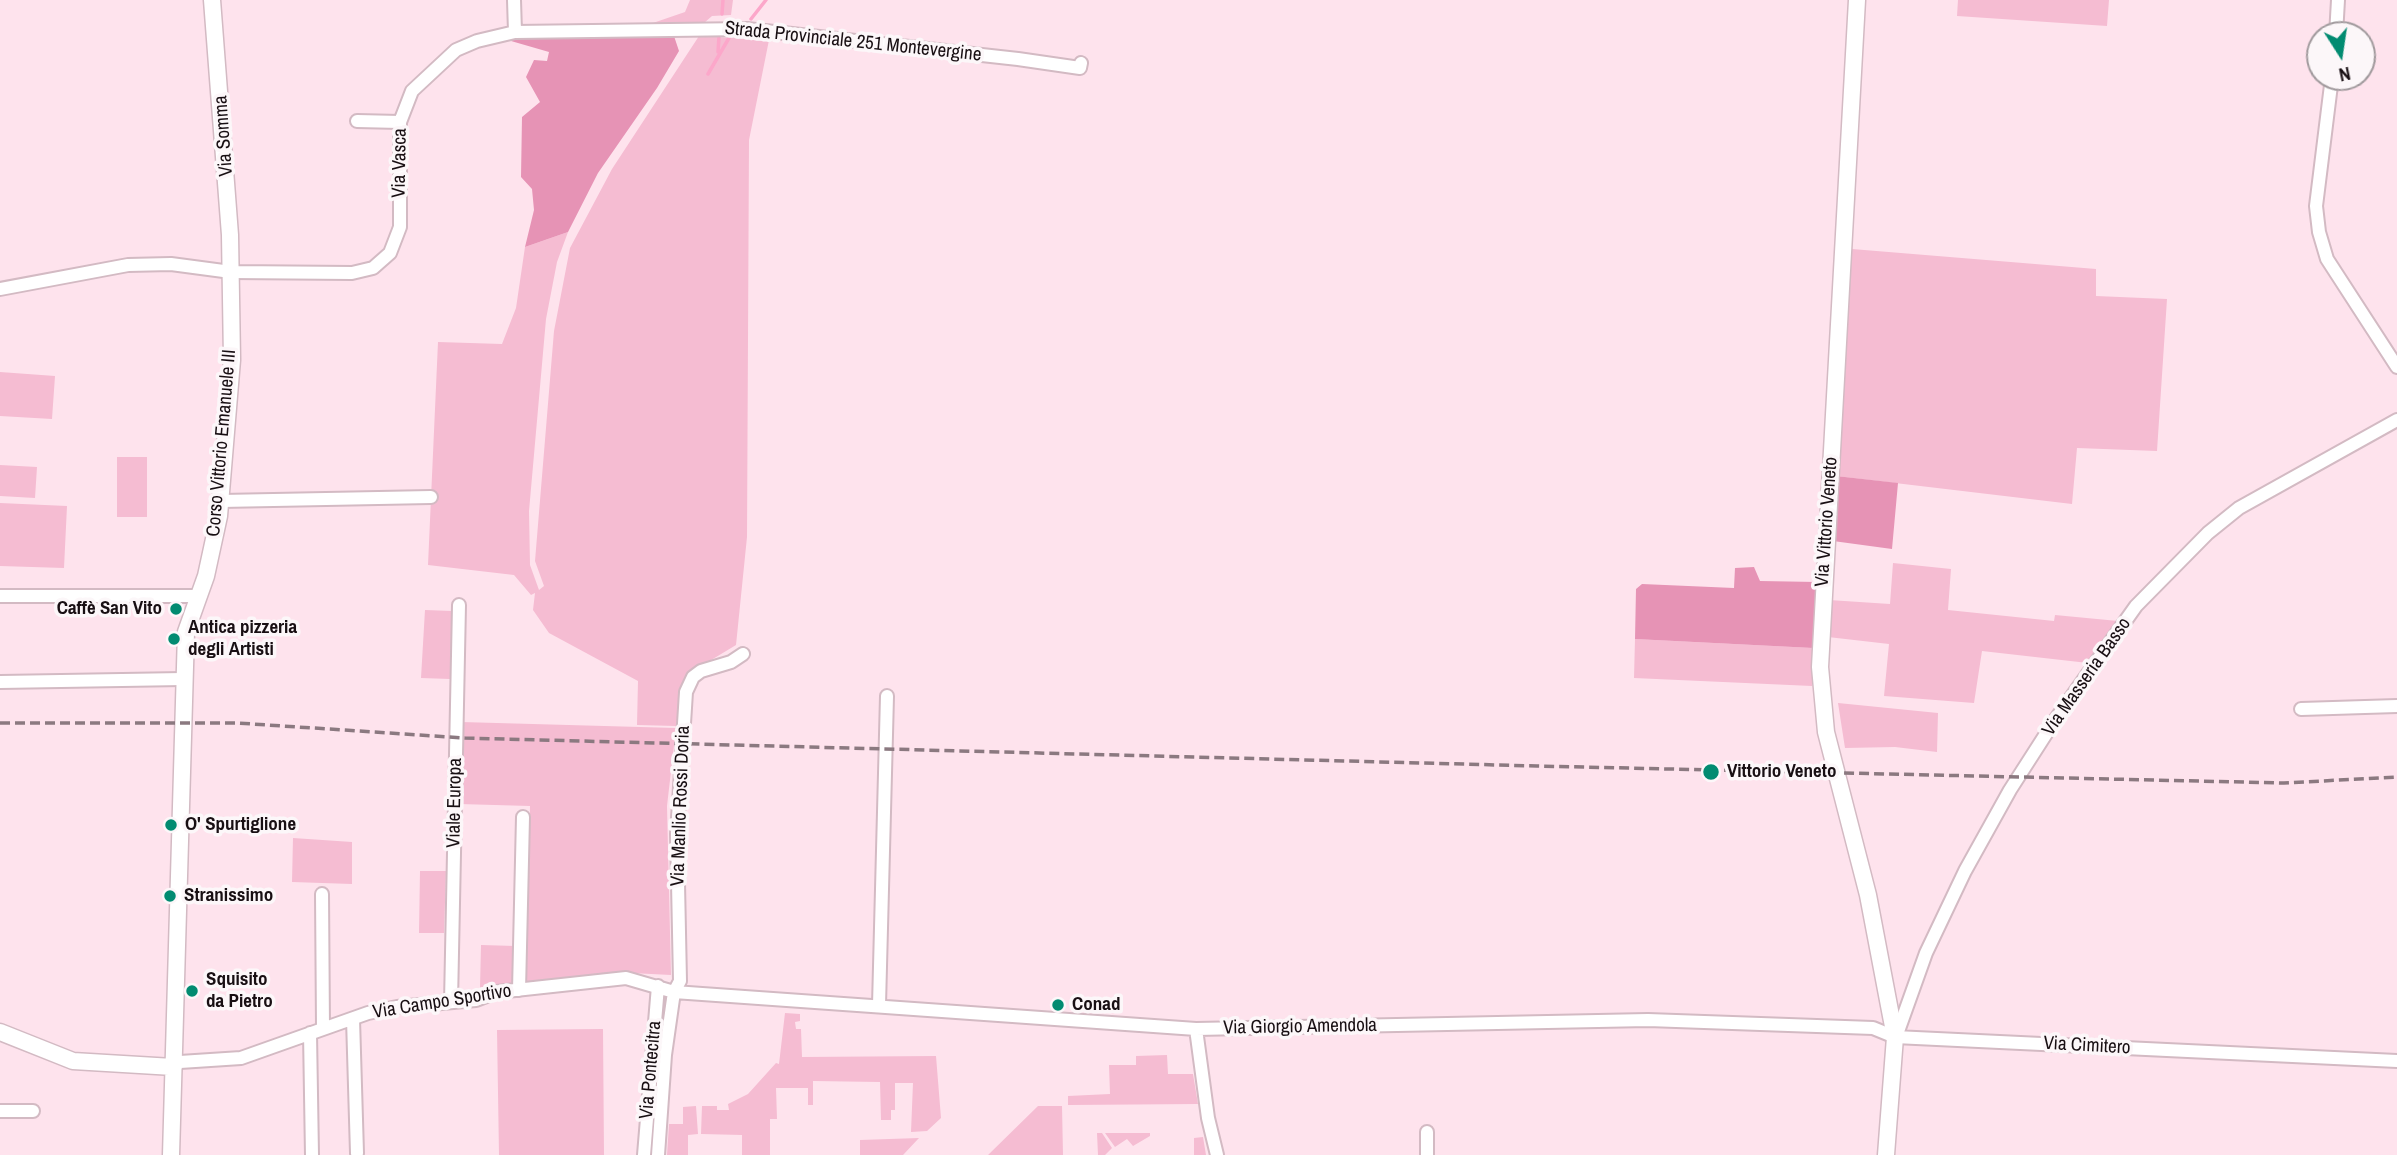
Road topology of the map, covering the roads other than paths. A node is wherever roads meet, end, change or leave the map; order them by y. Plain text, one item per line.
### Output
1 (212, 0) edge
2 (514, 0) edge
3 (1857, 0) edge
4 (2338, 0) edge
5 (2337, 21) edge
6 (618, 30) joint
7 (514, 32) junction
8 (1081, 62) dead end
9 (2330, 91) edge
10 (357, 121) dead end
11 (400, 122) junction
12 (231, 272) junction
13 (0, 289) edge
14 (2397, 367) edge
15 (2397, 420) edge
16 (431, 497) dead end
17 (221, 502) junction
18 (0, 596) edge
19 (197, 596) junction
20 (459, 605) dead end
21 (743, 654) dead end
22 (183, 679) junction
23 (0, 682) edge
24 (887, 696) dead end
25 (2397, 706) edge
26 (2301, 709) dead end
27 (523, 817) dead end
28 (322, 894) dead end
29 (658, 986) junction
30 (519, 990) junction
31 (674, 992) junction
32 (704, 994) junction
33 (451, 1002) junction
34 (880, 1005) junction
35 (670, 1018) junction
36 (353, 1019) junction
37 (1196, 1029) junction
38 (316, 1031) junction
39 (0, 1032) edge
40 (1895, 1037) junction
41 (2397, 1061) edge
42 (173, 1067) junction
43 (0, 1111) edge
44 (33, 1111) dead end
45 (1427, 1132) dead end
46 (357, 1153) dead end
47 (171, 1155) edge
48 (312, 1155) edge
49 (644, 1155) edge
50 (658, 1155) edge
51 (1217, 1155) edge
52 (1427, 1155) edge
53 (1886, 1155) edge

1 - 12 street, Via Somma
2 - 7 street
3 - 40 street, Via Vittorio Veneto
4 - 5 street
6 - 7 street, Via Vasca
6 - 8 street, Strada Provinciale 251 Montevergine
7 - 11 street, Via Vasca
9 - 14 street
10 - 11 street
11 - 12 street, Via Vasca
12 - 13 street, Via Vasca
12 - 17 street, Corso Vittorio Emanuele III
15 - 40 street, Via Masseria Basso
16 - 17 street
17 - 19 street, Corso Vittorio Emanuele III
18 - 19 street
19 - 22 street, Corso Vittorio Emanuele III
20 - 33 street, Viale Europa
21 - 31 street, Via Manlio Rossi Doria
22 - 23 street
22 - 42 street, Corso Vittorio Emanuele III
24 - 34 street
25 - 26 street
27 - 30 street
28 - 38 street
29 - 30 street, Via Campo Sportivo
29 - 31 street, Via Campo Sportivo
29 - 49 street, Via Pontecitra
30 - 33 street, Via Campo Sportivo
31 - 32 street, Via Giorgio Amendola
31 - 35 street, Via Pontecitra
32 - 34 street, Via Giorgio Amendola
32 - 35 street
33 - 36 street, Via Campo Sportivo
34 - 37 street, Via Giorgio Amendola
35 - 50 street, Via Pontecitra
36 - 38 street, Via Campo Sportivo
36 - 46 street
37 - 40 street, Via Giorgio Amendola
37 - 51 street
38 - 42 street, Via Campo Sportivo
38 - 48 street
39 - 42 street
40 - 41 street, Via Cimitero
40 - 53 street
42 - 47 street, Corso Vittorio Emanuele III
43 - 44 street
45 - 52 street

